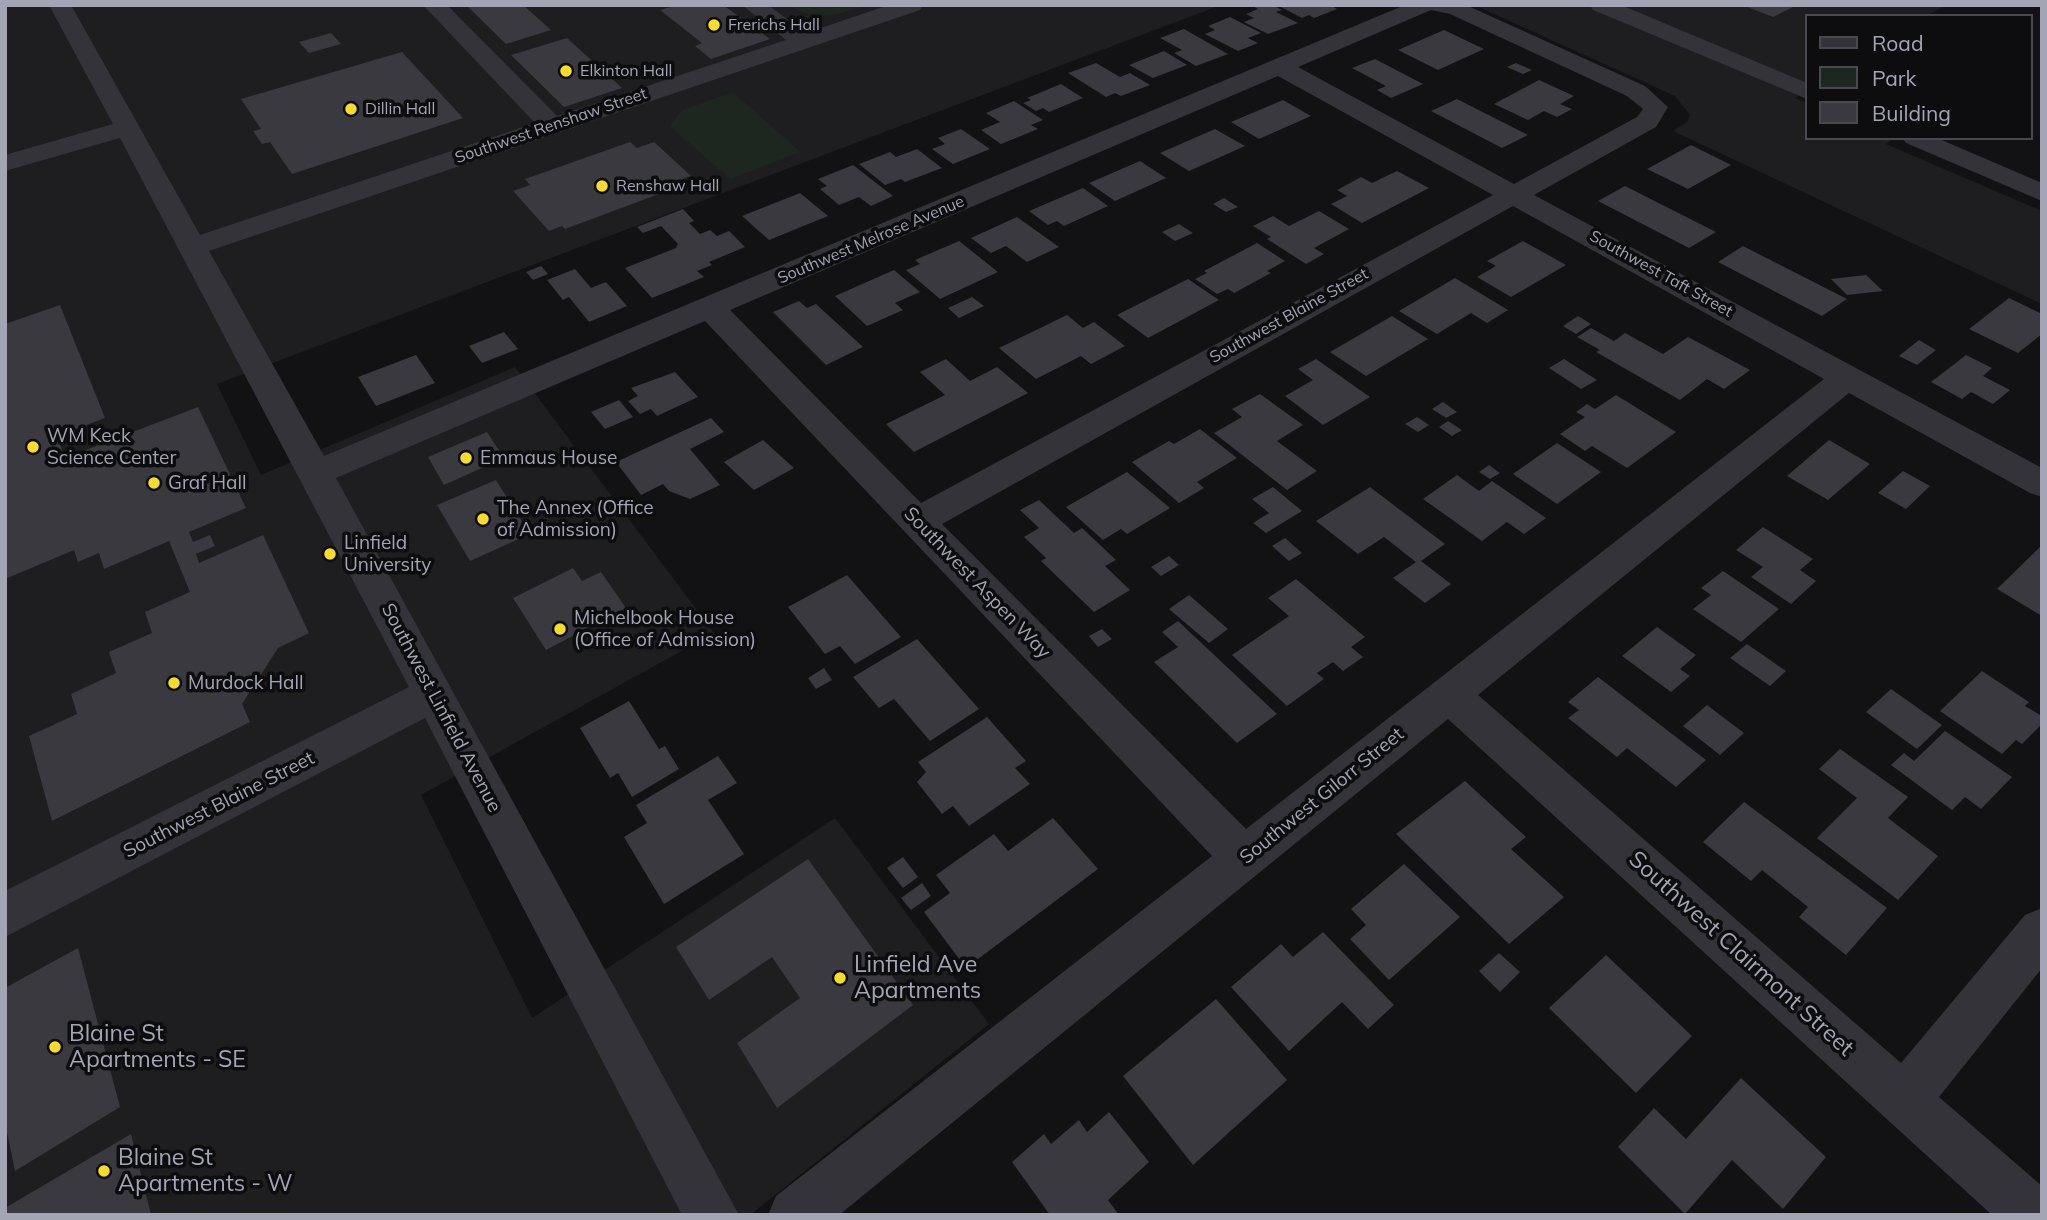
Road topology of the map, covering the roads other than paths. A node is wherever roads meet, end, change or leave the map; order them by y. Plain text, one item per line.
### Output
1 (60, 5) edge
2 (434, 5) edge
3 (753, 5) edge
4 (912, 5) edge
5 (1425, 5) edge
6 (1436, 5) edge
7 (1601, 5) edge
8 (804, 42) junction
9 (1278, 66) junction
10 (1806, 92) edge
11 (552, 126) junction
12 (127, 128) junction
13 (1920, 140) edge
14 (5, 163) edge
15 (2042, 193) edge
16 (1513, 194) junction
17 (190, 248) junction
18 (710, 308) junction
19 (1848, 377) junction
20 (316, 473) junction
21 (2042, 484) edge
22 (917, 521) junction
23 (433, 694) junction
24 (1449, 694) junction
25 (1244, 858) junction
26 (5, 915) edge
27 (2042, 931) edge
28 (1904, 1100) junction
29 (712, 1215) edge
30 (795, 1215) edge
31 (2033, 1215) edge

1 - 12 street, Southwest Linfield Avenue
2 - 11 street
3 - 8 street
4 - 8 street, Southwest Renshaw Street
5 - 9 street, Southwest Melrose Avenue
6 - 16 street, Southwest Blaine Street
7 - 10 street
8 - 11 street, Southwest Renshaw Street
9 - 16 street, Southwest Taft Street
9 - 18 street, Southwest Melrose Avenue
11 - 17 street, Southwest Renshaw Street
12 - 14 street
12 - 17 street, Southwest Linfield Avenue
13 - 15 street
16 - 19 street, Southwest Taft Street
16 - 22 street, Southwest Blaine Street
17 - 20 street, Southwest Linfield Avenue
18 - 20 street, Southwest Melrose Avenue
18 - 22 street, Southwest Aspen Way
19 - 21 street, Southwest Taft Street
19 - 24 street, Southwest Gilorr Street
20 - 23 street, Southwest Linfield Avenue
22 - 25 street, Southwest Aspen Way
23 - 26 street, Southwest Blaine Street
23 - 29 street, Southwest Linfield Avenue
24 - 25 street, Southwest Gilorr Street
24 - 28 street, Southwest Clairmont Street
25 - 30 street, Southwest Gilorr Street
27 - 28 street
28 - 31 street, Southwest Clairmont Street

